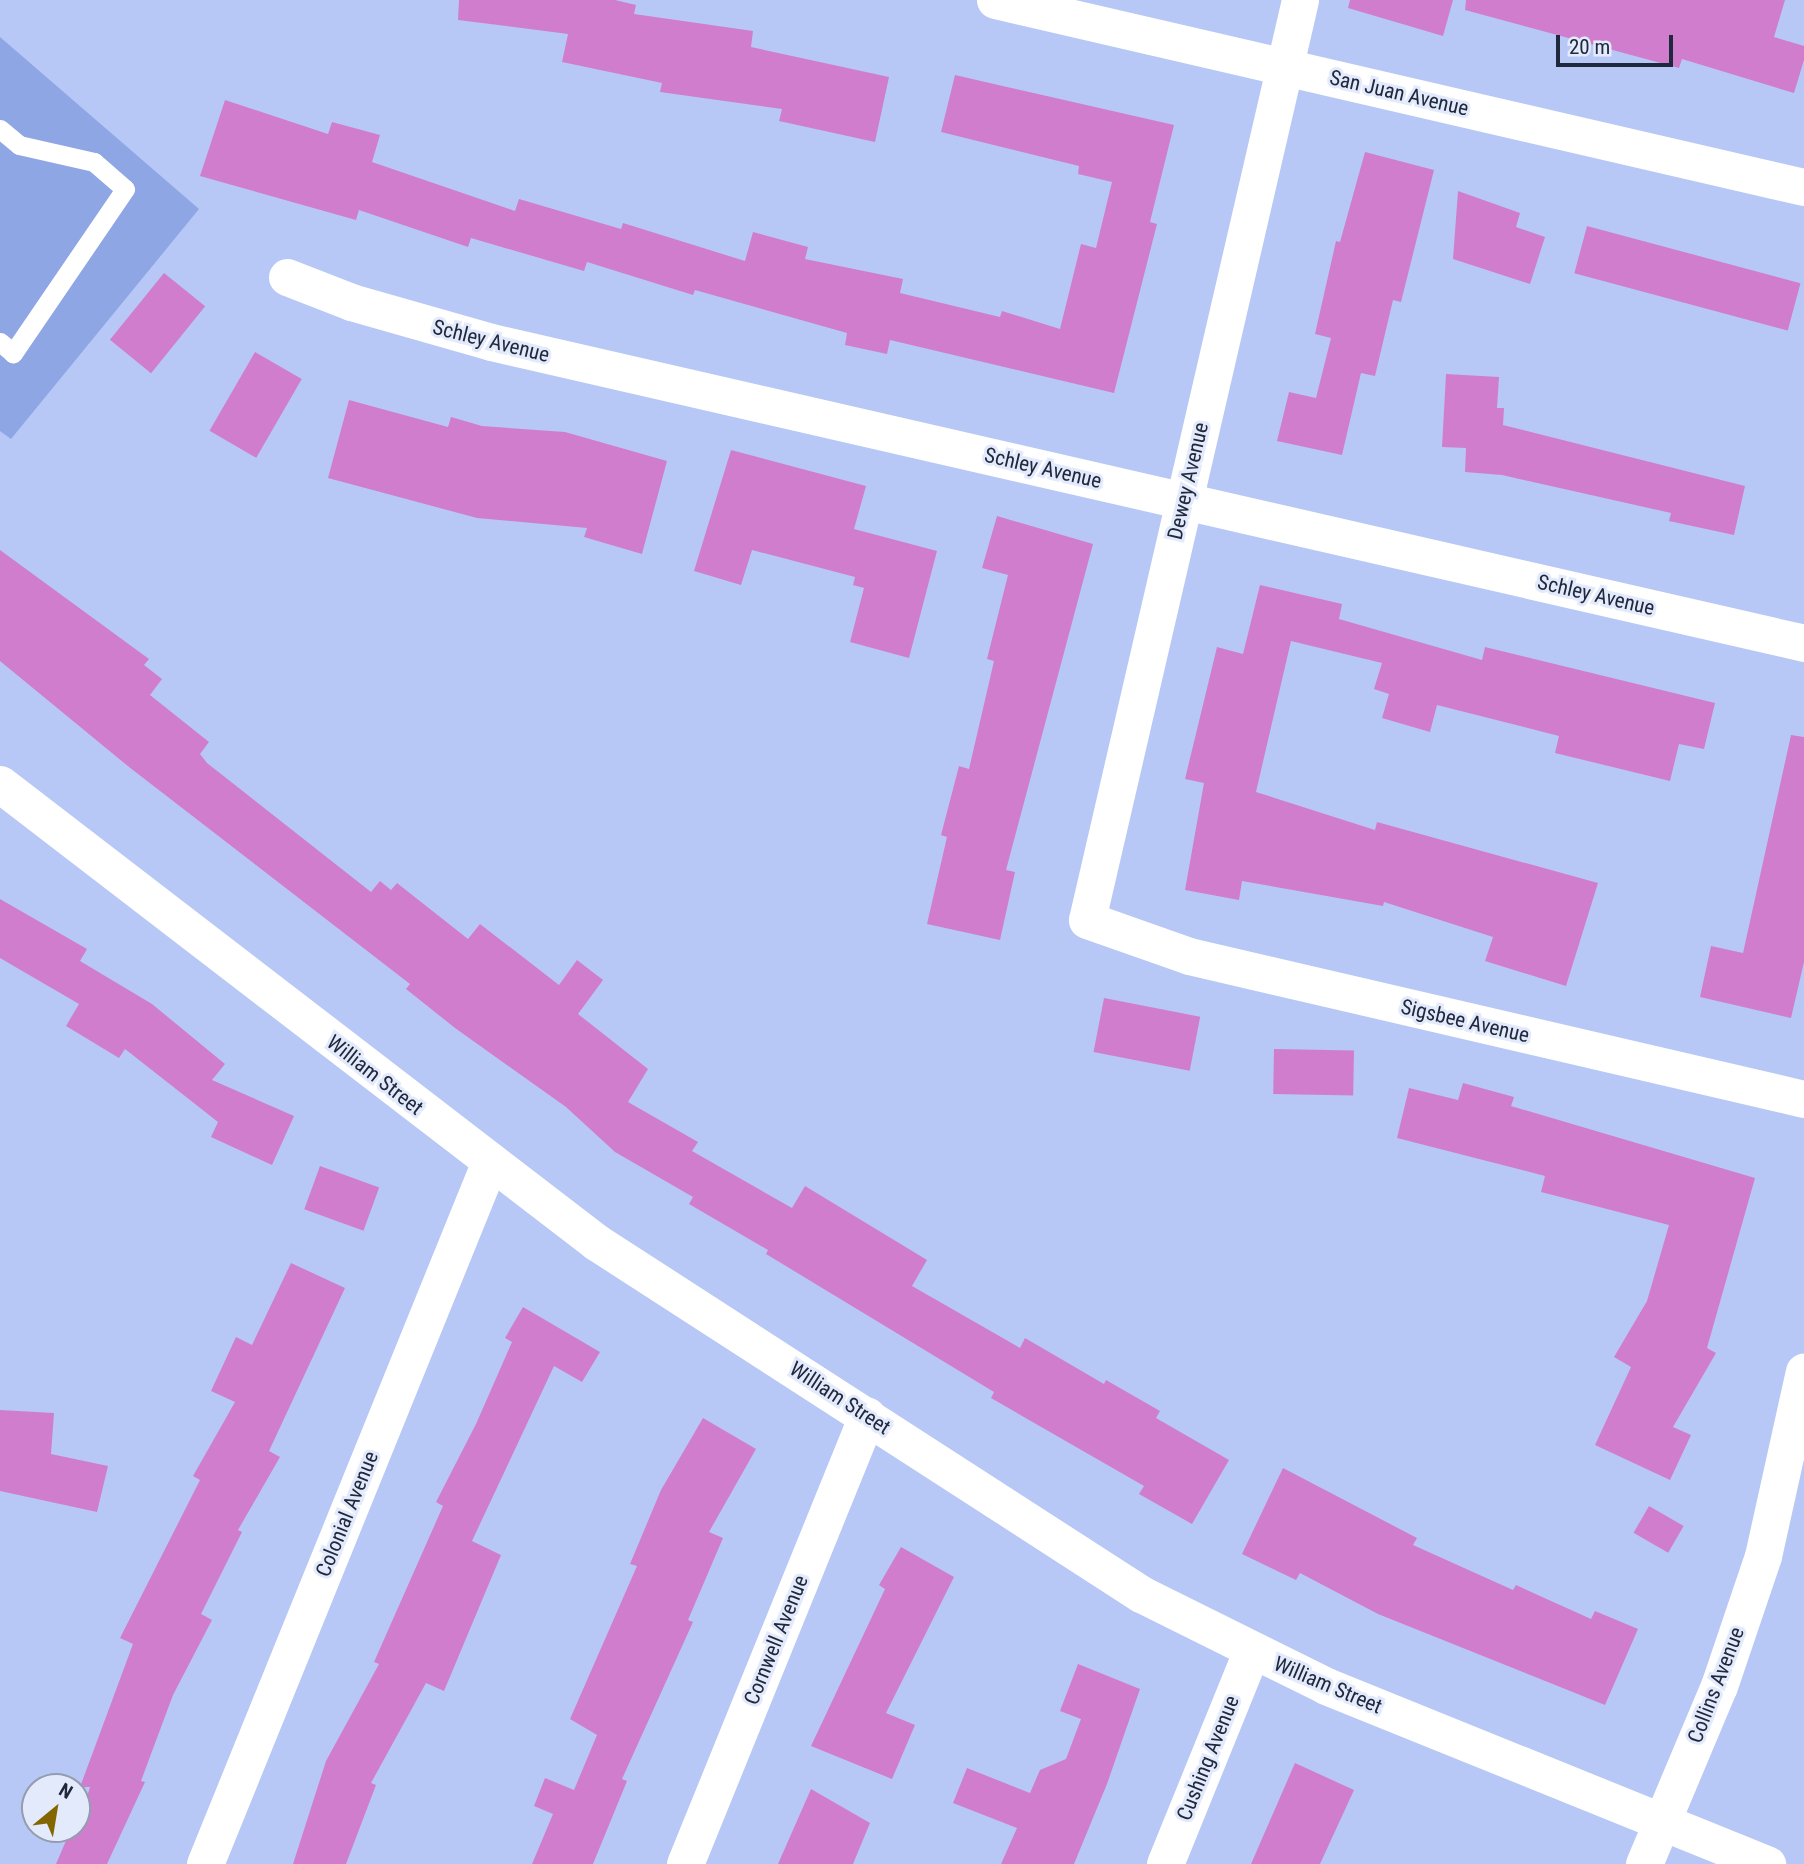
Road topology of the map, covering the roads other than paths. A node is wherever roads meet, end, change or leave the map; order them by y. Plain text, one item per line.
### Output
1 (995, 0) edge
2 (1300, 0) edge
3 (1285, 67) junction
4 (0, 129) edge
5 (1804, 187) edge
6 (287, 277) dead end
7 (0, 342) edge
8 (1184, 500) junction
9 (1804, 643) edge
10 (0, 784) edge
11 (1128, 934) joint
12 (1804, 1099) edge
13 (489, 1164) junction
14 (1804, 1372) edge
15 (867, 1415) junction
16 (1251, 1652) junction
17 (1661, 1821) junction
18 (205, 1864) edge
19 (685, 1864) edge
20 (1165, 1864) edge
21 (1644, 1864) edge
22 (1767, 1864) edge

1 - 3 street, San Juan Avenue
2 - 3 street, Dewey Avenue
3 - 5 street, San Juan Avenue
3 - 8 street, Dewey Avenue
4 - 7 lane
6 - 8 street, Schley Avenue
8 - 9 street, Schley Avenue
8 - 11 street, Dewey Avenue
10 - 13 street, William Street
11 - 12 street, Sigsbee Avenue
13 - 15 street, William Street
13 - 18 street, Colonial Avenue
14 - 17 street, Collins Avenue
15 - 16 street, William Street
15 - 19 street, Cornwell Avenue
16 - 17 street, William Street
16 - 20 street, Cushing Avenue
17 - 21 street, Collins Avenue
17 - 22 street, William Street

